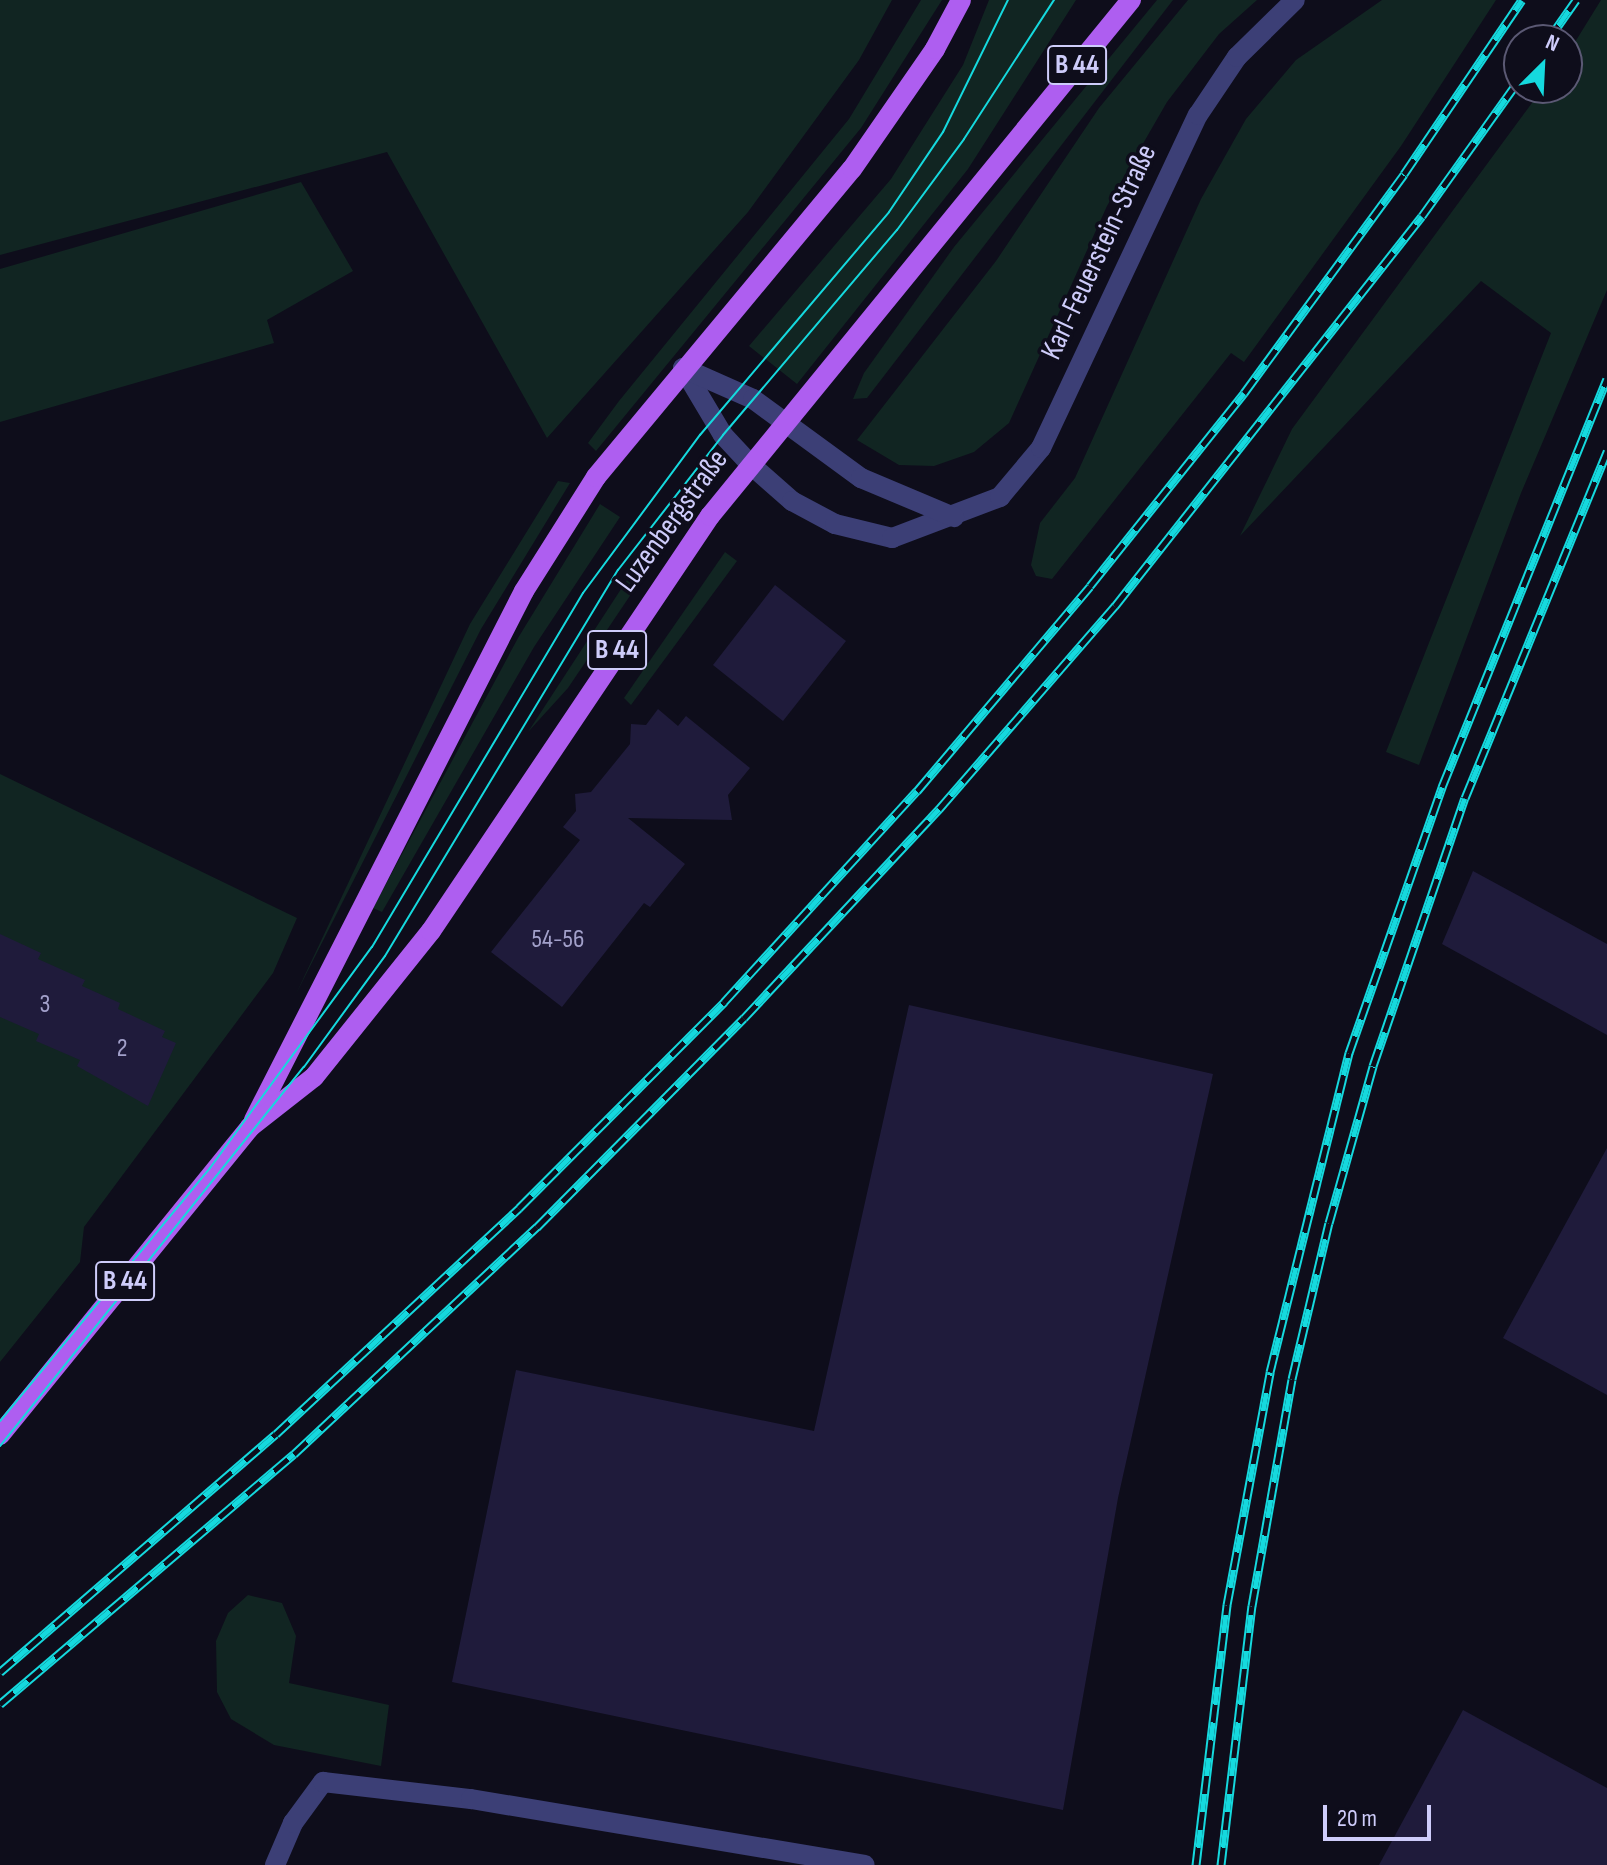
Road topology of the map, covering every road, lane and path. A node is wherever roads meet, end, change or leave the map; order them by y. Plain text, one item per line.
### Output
1 (961, 0) edge
2 (1131, 0) edge
3 (1295, 0) edge
4 (683, 368) junction
5 (789, 422) junction
6 (750, 464) junction
7 (954, 517) junction
8 (250, 1127) junction
9 (0, 1435) edge
10 (275, 1865) edge
11 (864, 1865) edge

1 - 4 main road, Luzenbergstraße / B 44
2 - 5 main road, Luzenbergstraße / B 44
3 - 7 street, Karl-Feuerstein-Straße
4 - 5 street
4 - 6 street, Karl-Feuerstein-Straße
4 - 8 main road, Luzenbergstraße / B 44
5 - 6 main road, Luzenbergstraße / B 44
5 - 7 street
6 - 7 street, Karl-Feuerstein-Straße
6 - 8 main road, Luzenbergstraße / B 44
8 - 9 main road, Luzenbergstraße / B 44
10 - 11 street

